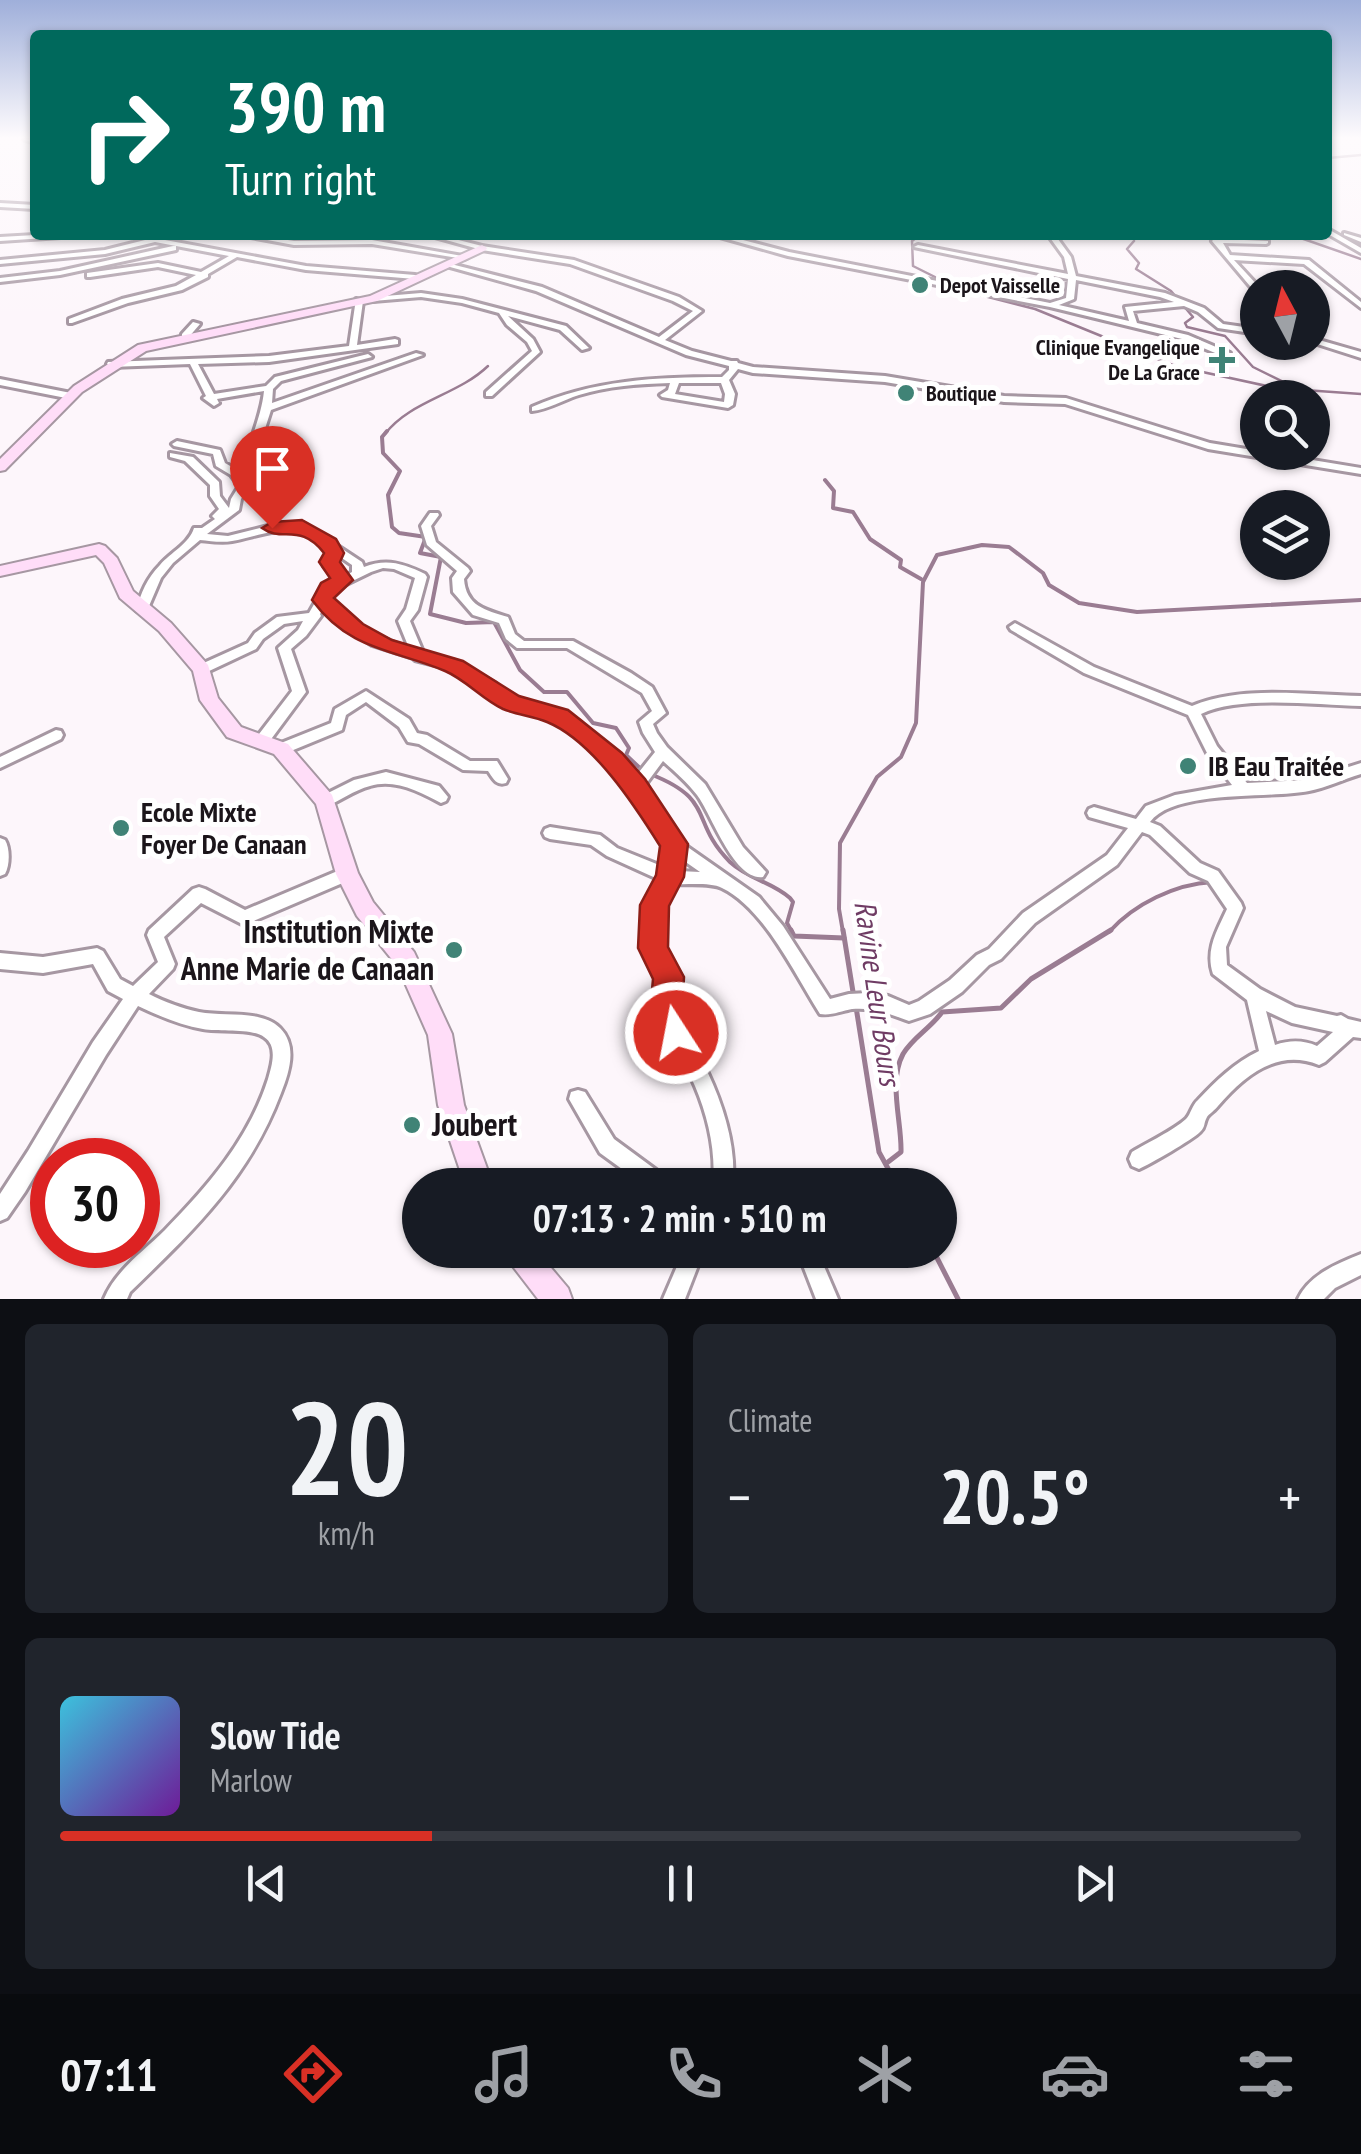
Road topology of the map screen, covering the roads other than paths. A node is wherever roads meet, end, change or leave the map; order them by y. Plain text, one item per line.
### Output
1 (0, 205) edge
2 (30, 207) edge
3 (1332, 233) edge
4 (30, 237) edge
5 (0, 239) edge
6 (146, 240) edge
7 (160, 240) edge
8 (275, 240) edge
9 (451, 240) edge
10 (735, 240) edge
11 (1055, 240) edge
12 (1217, 240) edge
13 (1241, 240) edge
14 (153, 242) junction
15 (1266, 242) dead end
16 (180, 246) junction
17 (482, 248) junction
18 (918, 248) dead end
19 (1361, 251) edge
20 (236, 255) junction
21 (1228, 256) junction
22 (464, 257) junction
23 (0, 262) edge
24 (446, 265) junction
25 (1240, 270) edge
26 (205, 275) junction
27 (415, 277) junction
28 (1074, 278) junction
29 (0, 280) edge
30 (58, 280) dead end
31 (366, 300) junction
32 (1183, 304) junction
33 (1050, 305) junction
34 (1361, 306) edge
35 (502, 312) junction
36 (72, 321) dead end
37 (196, 324) dead end
38 (1134, 324) junction
39 (1240, 329) edge
40 (184, 336) junction
41 (660, 340) junction
42 (395, 342) dead end
43 (353, 345) junction
44 (1330, 345) edge
45 (585, 348) dead end
46 (324, 351) junction
47 (301, 355) junction
48 (1361, 355) edge
49 (419, 356) dead end
50 (1227, 356) dead end
51 (368, 357) dead end
52 (193, 362) junction
53 (111, 364) junction
54 (734, 364) junction
55 (332, 366) junction
56 (278, 379) junction
57 (675, 380) junction
58 (724, 380) junction
59 (0, 382) edge
60 (268, 388) junction
61 (489, 394) dead end
62 (71, 396) junction
63 (267, 408) junction
64 (535, 409) dead end
65 (0, 467) edge
66 (1361, 471) edge
67 (244, 486) junction
68 (434, 515) dead end
69 (197, 536) junction
70 (329, 544) junction
71 (0, 570) edge
72 (358, 574) junction
73 (343, 580) junction
74 (322, 600) junction
75 (142, 610) junction
76 (316, 615) junction
77 (338, 616) junction
78 (1015, 628) dead end
79 (419, 657) junction
80 (202, 670) junction
81 (1361, 701) edge
82 (1192, 712) junction
83 (56, 735) dead end
84 (271, 746) junction
85 (662, 753) junction
86 (0, 763) edge
87 (1361, 768) edge
88 (643, 777) junction
89 (501, 779) dead end
90 (1242, 789) junction
91 (441, 797) dead end
92 (326, 801) junction
93 (1094, 813) dead end
94 (1140, 824) junction
95 (550, 833) dead end
96 (0, 844) edge
97 (674, 844) junction
98 (0, 869) edge
99 (758, 872) dead end
100 (347, 874) junction
101 (670, 877) junction
102 (722, 880) junction
103 (0, 961) edge
104 (1254, 995) junction
105 (136, 996) junction
106 (1341, 1023) junction
107 (1361, 1030) edge
108 (1268, 1057) junction
109 (578, 1099) dead end
110 (1139, 1159) dead end
111 (473, 1168) edge
112 (637, 1168) edge
113 (723, 1168) edge
114 (0, 1211) edge
115 (1361, 1264) edge
116 (532, 1268) edge
117 (687, 1268) edge
118 (814, 1268) edge
119 (115, 1299) edge
120 (557, 1299) edge
121 (674, 1299) edge
122 (827, 1299) edge
123 (1309, 1299) edge

1 - 2 street
3 - 19 street
4 - 5 street
6 - 14 street
7 - 14 street
8 - 22 street
9 - 17 street
10 - 33 street
11 - 28 street
12 - 21 street
13 - 15 street
14 - 16 street
14 - 23 street
16 - 20 street
16 - 29 street
17 - 22 street
17 - 41 street
18 - 28 street
20 - 26 street
20 - 27 street
21 - 25 street
21 - 34 street
22 - 24 street
24 - 27 street
24 - 41 street
26 - 30 street
26 - 36 street
27 - 31 street
28 - 32 street
28 - 33 street
31 - 35 street
31 - 40 street
31 - 43 street
32 - 38 street
32 - 39 street
33 - 38 street
35 - 45 street
35 - 61 street
37 - 40 street
38 - 50 street
40 - 53 street
41 - 54 street
42 - 43 street
43 - 46 street
44 - 48 street
46 - 47 street
46 - 55 street
47 - 52 street
47 - 56 street
49 - 63 street
51 - 55 street
52 - 53 street
52 - 60 street
53 - 62 street
54 - 58 street
54 - 66 street
55 - 56 street
56 - 60 street
57 - 58 street
57 - 58 street
57 - 64 street
59 - 62 street
60 - 63 street
62 - 65 street
63 - 67 street
67 - 69 street
67 - 69 street
68 - 85 street
69 - 70 street
69 - 75 street
70 - 72 street
70 - 73 street
71 - 75 street
72 - 73 street
72 - 79 street
73 - 74 street
74 - 76 street
74 - 77 street
75 - 80 street
76 - 77 street
76 - 80 street
76 - 84 street
77 - 79 street
78 - 82 street
79 - 88 street
80 - 84 street
81 - 82 street
82 - 90 street
83 - 86 street
84 - 89 street
84 - 92 street
85 - 88 street
85 - 99 street
87 - 90 street
88 - 97 street
90 - 94 street
91 - 92 street
92 - 100 street
93 - 94 street
94 - 102 street
94 - 104 street
95 - 101 street
96 - 98 street
97 - 101 street
97 - 102 street
100 - 105 street
100 - 111 street
101 - 102 street
101 - 113 street
103 - 105 street
104 - 106 street
104 - 108 street
105 - 114 street
105 - 119 street
106 - 107 street
106 - 108 street
108 - 110 street
109 - 112 street
115 - 123 street
116 - 120 street
117 - 121 street
118 - 122 street

